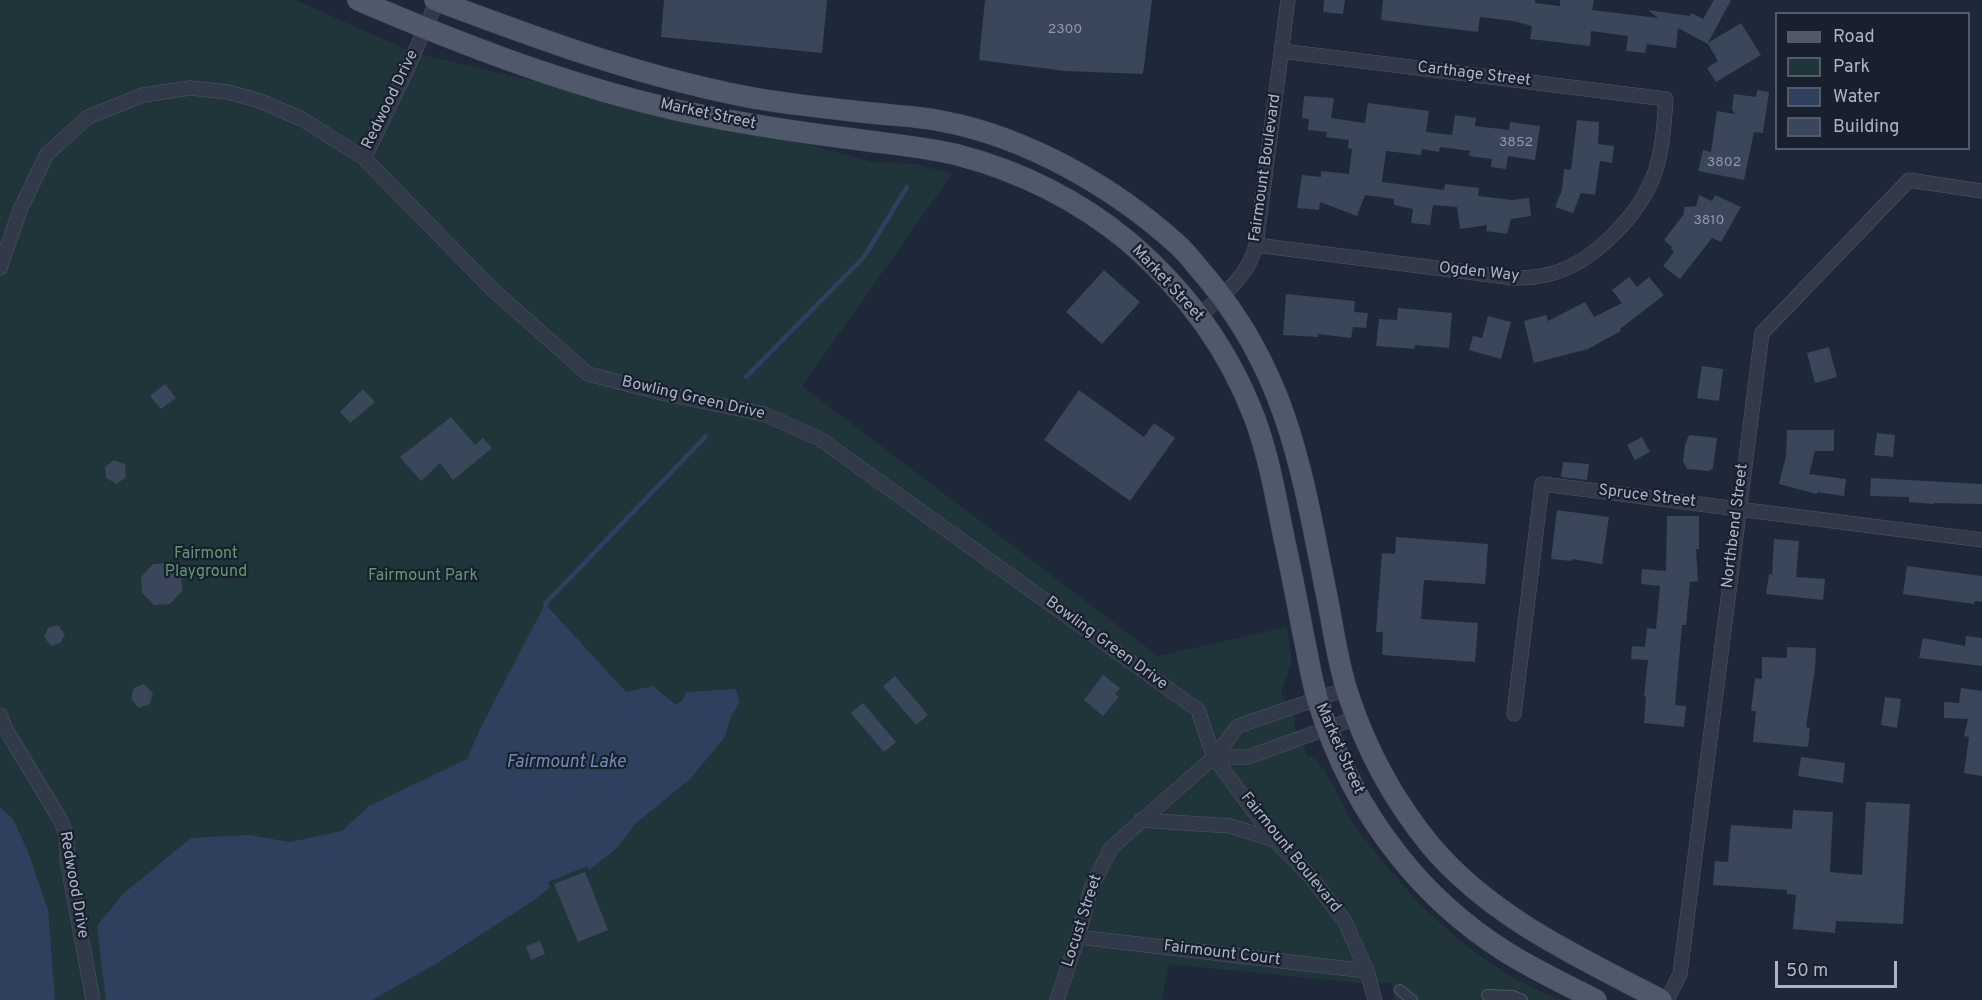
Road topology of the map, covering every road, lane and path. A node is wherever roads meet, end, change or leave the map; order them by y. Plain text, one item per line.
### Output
1 (358, 0) edge
2 (436, 0) edge
3 (1288, 0) edge
4 (426, 28) junction
5 (1282, 51) junction
6 (1666, 99) joint
7 (364, 158) junction
8 (1982, 191) edge
9 (1256, 245) junction
10 (0, 268) edge
11 (1222, 296) junction
12 (1199, 316) junction
13 (1738, 508) junction
14 (1982, 540) edge
15 (1346, 689) junction
16 (1317, 699) junction
17 (1198, 711) joint
18 (1514, 714) dead end
19 (0, 715) edge
20 (1356, 718) junction
21 (1328, 728) junction
22 (3, 730) edge
23 (1214, 757) junction
24 (1141, 820) junction
25 (1275, 840) junction
26 (1078, 938) junction
27 (1367, 971) junction
28 (1400, 990) dead end
29 (1488, 995) dead end
30 (93, 1000) edge
31 (1057, 1000) edge
32 (1375, 1000) edge
33 (1412, 1000) edge
34 (1522, 1000) edge
35 (1596, 1000) edge
36 (1661, 1000) edge
37 (1667, 1000) edge

1 - 4 main road, Market Street
2 - 4 street, Redwood Drive
2 - 11 main road, Market Street
3 - 5 street, Fairmount Boulevard
4 - 7 street, Redwood Drive
4 - 12 main road, Market Street
5 - 6 street, Carthage Street
5 - 9 street, Fairmount Boulevard
6 - 9 street, Ogden Way
7 - 10 street, Redwood Drive
7 - 17 street, Bowling Green Drive
8 - 13 street, Northbend Street
9 - 11 street, Fairmount Boulevard
11 - 12 street, Fairmount Boulevard
11 - 15 main road, Market Street
12 - 16 main road, Market Street
13 - 14 street, Spruce Street
13 - 18 street, Spruce Street
13 - 37 street, Northbend Street
15 - 16 street
15 - 20 main road, Market Street
16 - 21 main road, Market Street
16 - 23 street
17 - 23 street, Fairmount Boulevard
19 - 22 street, Redwood Drive
20 - 21 street
20 - 36 main road, Market Street
21 - 23 street
21 - 35 main road, Market Street
22 - 30 street, Redwood Drive
23 - 24 street, Locust Street
23 - 25 street, Fairmount Boulevard
24 - 25 street
24 - 26 street, Locust Street
25 - 27 street, Fairmount Boulevard
26 - 27 street, Fairmount Court
26 - 31 street, Locust Street
27 - 32 street, Fairmount Boulevard
28 - 33 street
29 - 34 street

